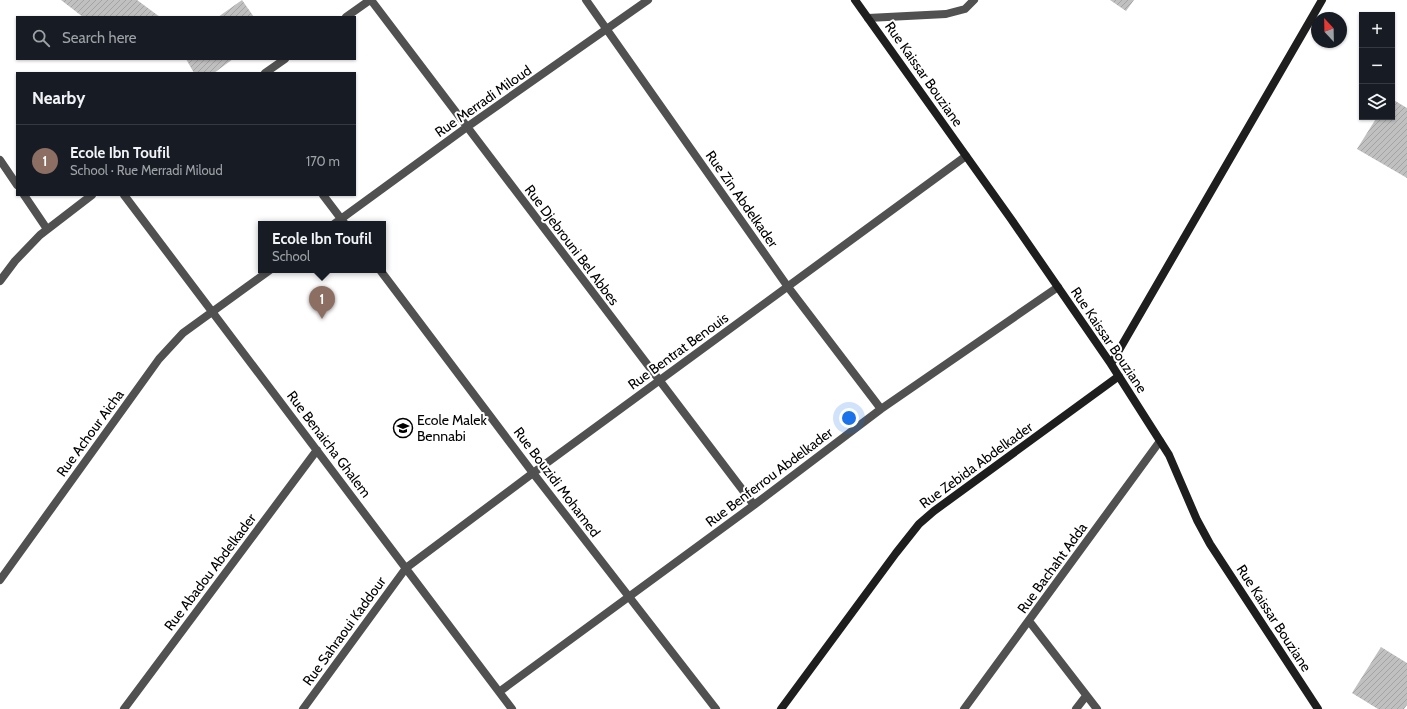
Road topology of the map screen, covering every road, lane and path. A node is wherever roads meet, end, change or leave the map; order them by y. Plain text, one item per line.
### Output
1 (370, 0) edge
2 (586, 0) edge
3 (648, 0) edge
4 (855, 0) edge
5 (974, 0) edge
6 (1322, 0) edge
7 (347, 16) edge
8 (868, 18) junction
9 (607, 30) junction
10 (285, 60) edge
11 (267, 72) edge
12 (467, 127) junction
13 (966, 156) junction
14 (0, 160) edge
15 (16, 184) edge
16 (25, 196) edge
17 (91, 196) edge
18 (125, 196) edge
19 (324, 196) edge
20 (343, 221) edge
21 (47, 229) junction
22 (266, 273) edge
23 (382, 273) edge
24 (0, 281) edge
25 (788, 287) junction
26 (1058, 287) junction
27 (212, 311) junction
28 (1111, 364) junction
29 (1119, 376) junction
30 (660, 382) junction
31 (881, 409) junction
32 (1160, 441) junction
33 (317, 450) junction
34 (534, 473) junction
35 (754, 505) junction
36 (406, 568) junction
37 (0, 580) edge
38 (629, 596) junction
39 (1029, 621) junction
40 (499, 692) junction
41 (1086, 696) junction
42 (124, 709) edge
43 (303, 709) edge
44 (512, 709) edge
45 (716, 709) edge
46 (781, 709) edge
47 (964, 709) edge
48 (1076, 709) edge
49 (1097, 709) edge
50 (1318, 709) edge

1 - 7 street
1 - 12 street, Rue Djebrouni Bel Abbes
2 - 9 street, Rue Zin Abdelkader
3 - 9 street, Rue Merradi Miloud
4 - 8 street, Rue Kaissar Bouziane
5 - 8 street
6 - 28 street
8 - 13 street, Rue Kaissar Bouziane
9 - 12 street, Rue Merradi Miloud
9 - 25 street, Rue Zin Abdelkader
10 - 11 street
12 - 20 street, Rue Merradi Miloud
12 - 30 street, Rue Djebrouni Bel Abbes
13 - 25 street, Rue Bentrat Benouis
13 - 26 street, Rue Kaissar Bouziane
14 - 15 street
16 - 21 street
17 - 21 street
18 - 27 street, Rue Benaicha Ghalem
19 - 20 street
21 - 24 street
22 - 27 street
23 - 34 street, Rue Bouzidi Mohamed
25 - 30 street, Rue Bentrat Benouis
25 - 31 street, Rue Zin Abdelkader
26 - 28 street, Rue Kaissar Bouziane
26 - 31 street, Rue Benferrou Abdelkader
27 - 33 street, Rue Benaicha Ghalem
27 - 37 street, Rue Achour Aicha
28 - 29 street, Rue Kaissar Bouziane
29 - 32 street, Rue Kaissar Bouziane
29 - 46 street, Rue Zebida Abdelkader
30 - 34 street, Rue Bentrat Benouis
30 - 35 street, Rue Djebrouni Bel Abbes
31 - 35 street, Rue Benferrou Abdelkader
32 - 39 street, Rue Bachaht Adda
32 - 50 street, Rue Kaissar Bouziane
33 - 36 street, Rue Benaicha Ghalem
33 - 42 street, Rue Abadou Abdelkader
34 - 36 street, Rue Bentrat Benouis
34 - 38 street, Rue Bouzidi Mohamed
35 - 38 street, Rue Benferrou Abdelkader
36 - 40 street, Rue Benaicha Ghalem
36 - 43 street, Rue Sahraoui Kaddour
38 - 40 street, Rue Benferrou Abdelkader
38 - 45 street, Rue Bouzidi Mohamed
39 - 41 street
39 - 47 street, Rue Bachaht Adda
40 - 44 street, Rue Benaicha Ghalem
41 - 48 street
41 - 49 street

